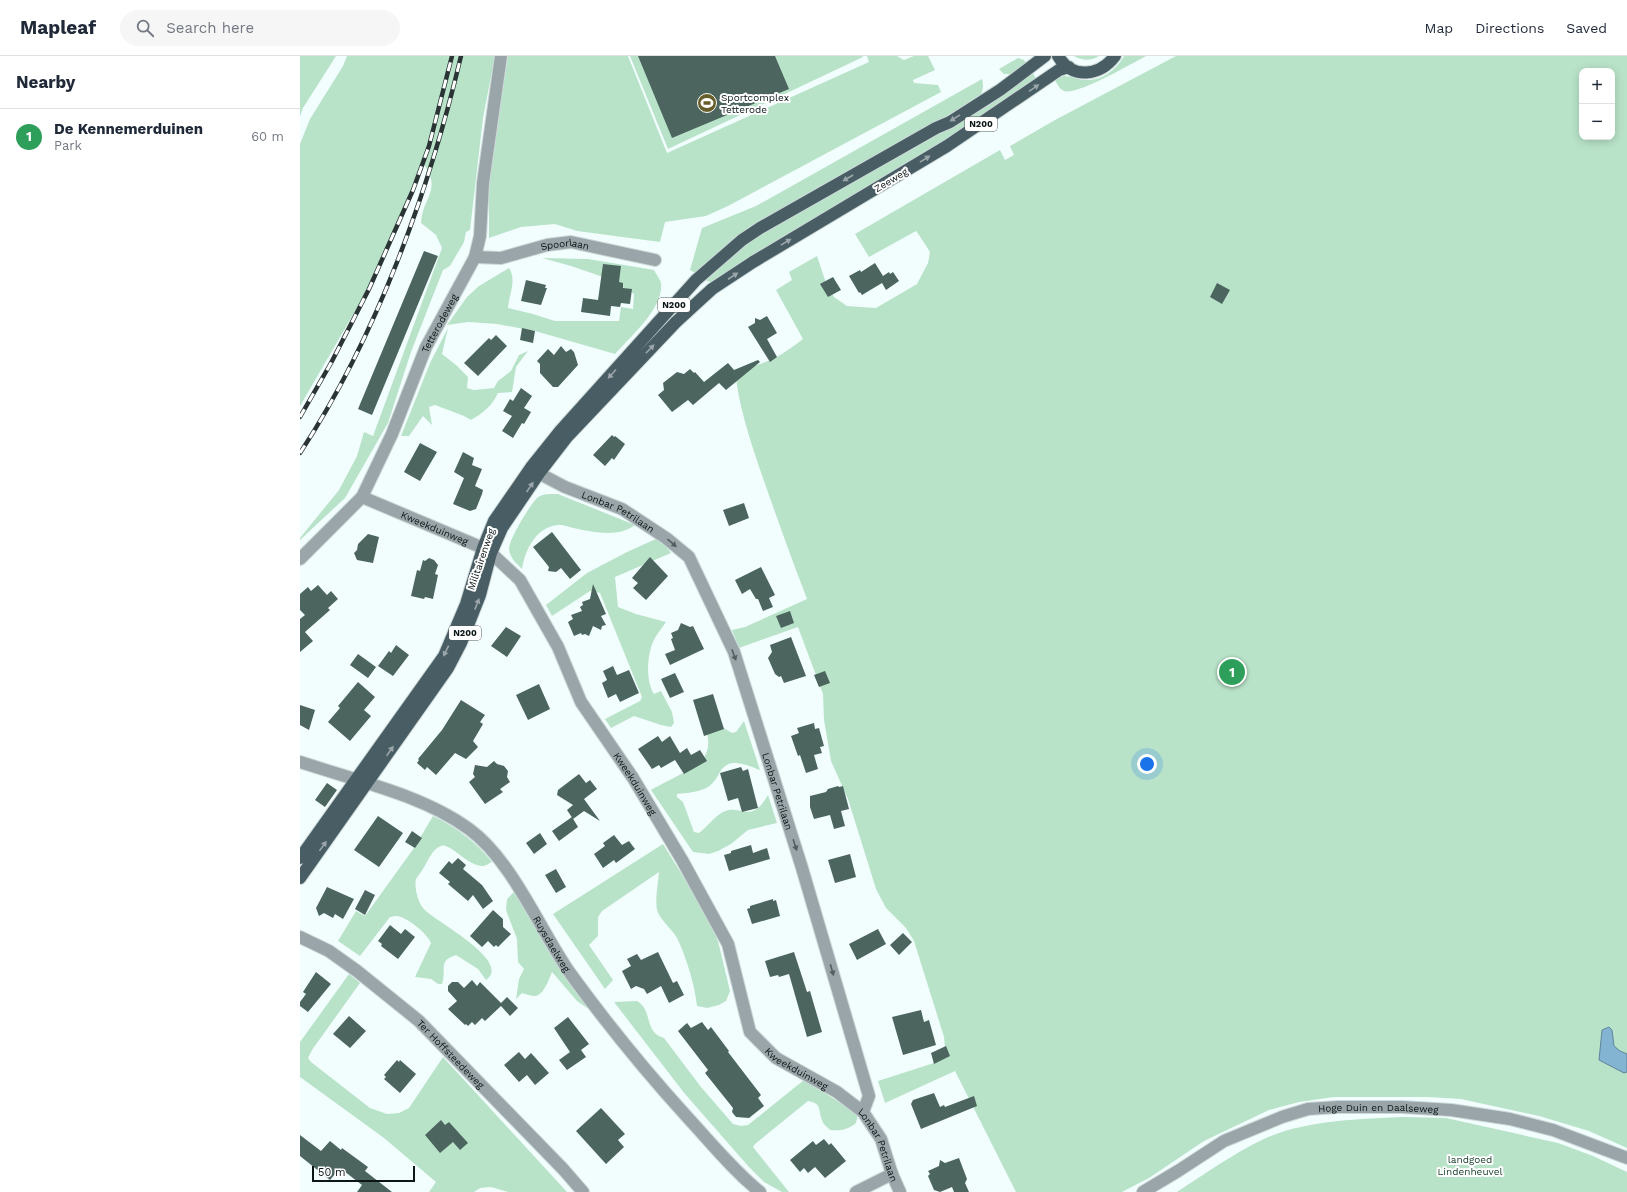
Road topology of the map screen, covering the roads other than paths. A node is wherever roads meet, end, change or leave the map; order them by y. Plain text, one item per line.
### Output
1 (501, 56) edge
2 (1045, 56) edge
3 (1058, 56) edge
4 (1115, 56) edge
5 (1069, 68) junction
6 (475, 257) junction
7 (655, 260) dead end
8 (712, 289) joint
9 (540, 472) junction
10 (362, 497) junction
11 (487, 551) junction
12 (300, 559) edge
13 (300, 762) edge
14 (356, 779) junction
15 (368, 783) junction
16 (300, 858) edge
17 (300, 878) edge
18 (300, 937) edge
19 (863, 1112) junction
20 (1627, 1158) edge
21 (892, 1174) junction
22 (583, 1192) edge
23 (760, 1192) edge
24 (856, 1192) edge
25 (900, 1192) edge
26 (1143, 1192) edge

1 - 6 street, Tetterodeweg
2 -> 11 main road, Militairenweg / N200
3 - 5 main road
4 - 5 main road
8 -> 5 main road, Zeeweg / N200
6 - 7 street, Spoorlaan
6 - 10 street, Tetterodeweg
9 -> 8 main road, Militairenweg / N200
11 -> 9 main road, Militairenweg / N200
9 -> 19 street, Lonbar Petrilaan
10 - 11 street, Kweekduinweg
10 - 12 street, Tetterodeweg
11 -> 14 main road, Militairenweg / N200
15 -> 11 main road, Militairenweg / N200
11 - 19 street, Kweekduinweg
13 - 14 street, Ruysdaelweg
14 - 15 street, Ruysdaelweg
14 - 16 main road, Militairenweg / N200
17 -> 15 main road, Militairenweg / N200
15 - 23 street, Ruysdaelweg
18 - 22 street, Ter Hoffsteedeweg
19 - 21 street, Lonbar Petrilaan
20 - 26 street, Hoge Duin en Daalseweg
21 - 24 street
21 - 25 street, Lonbar Petrilaan

